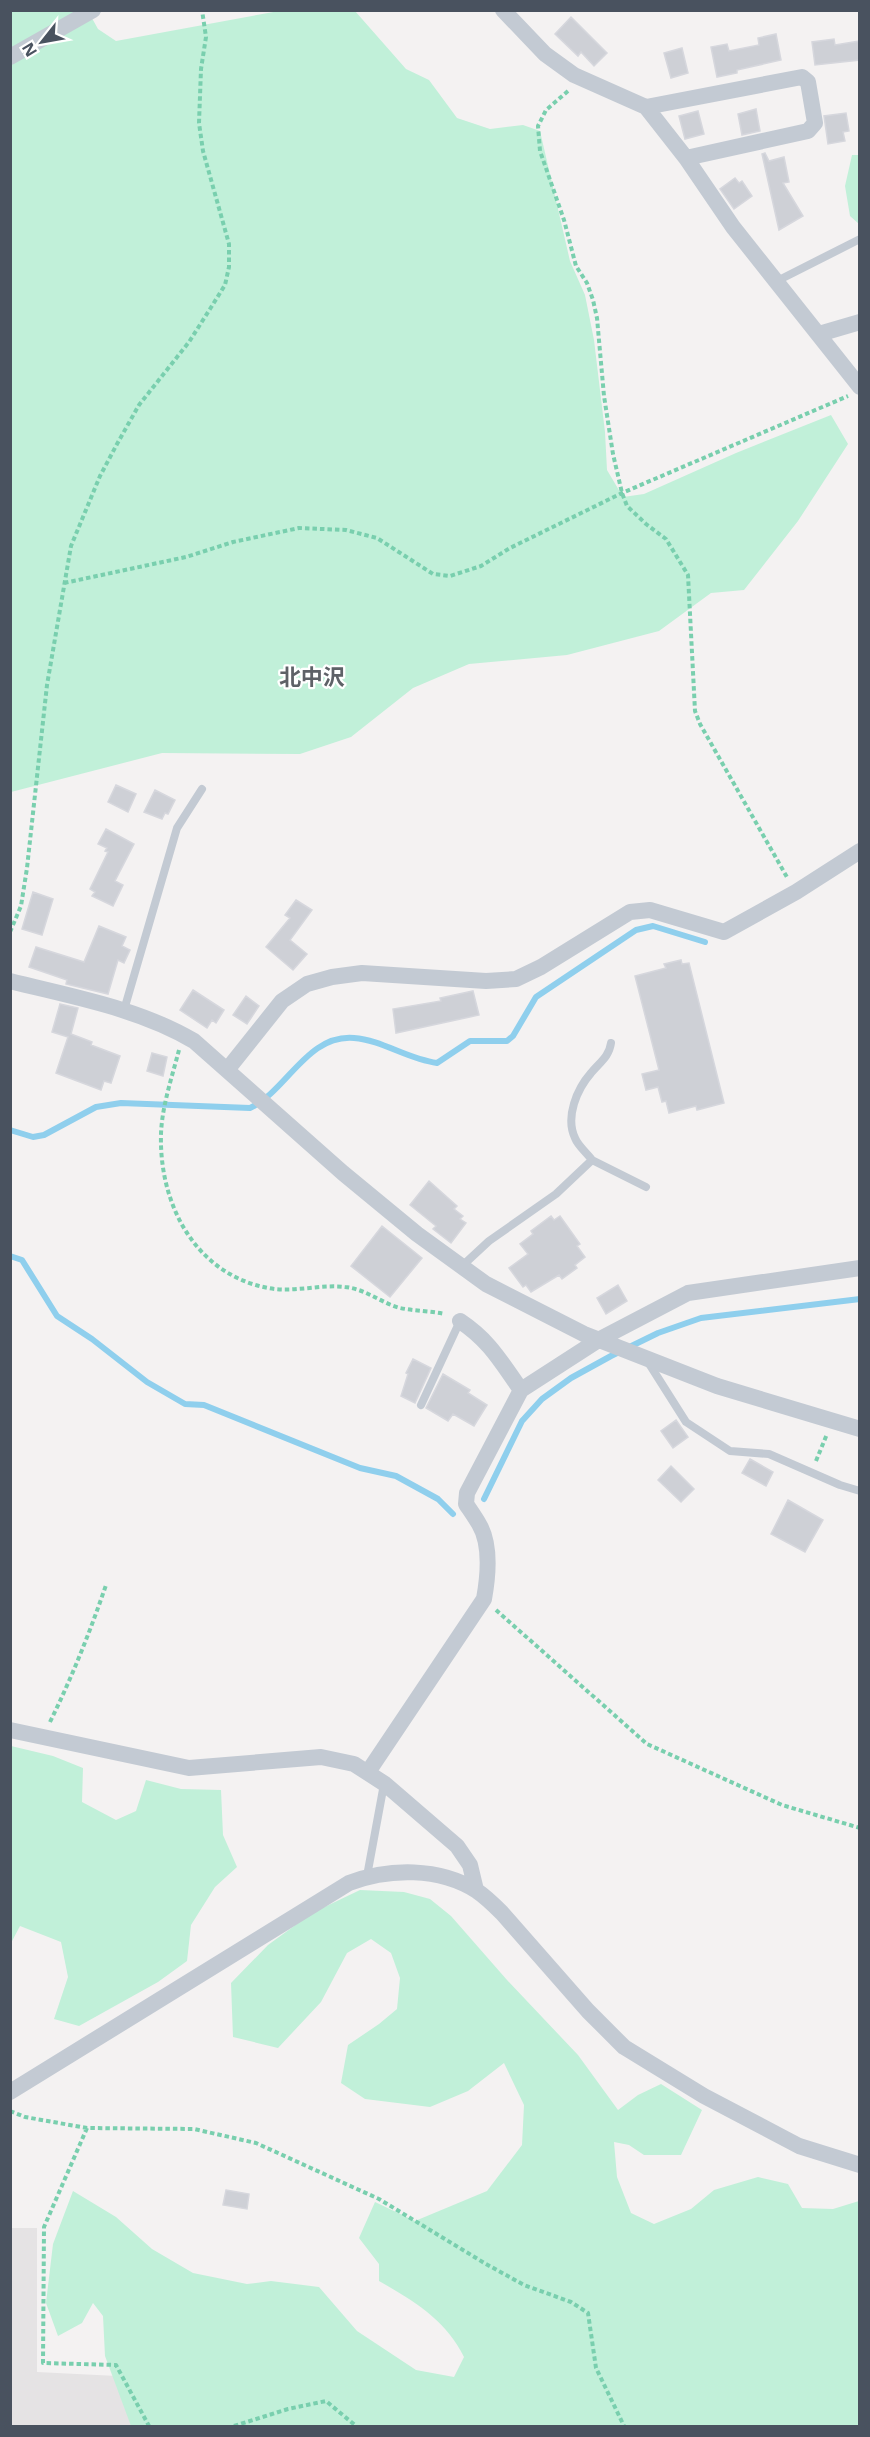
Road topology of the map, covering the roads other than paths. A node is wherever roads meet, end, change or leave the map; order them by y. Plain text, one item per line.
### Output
1 (93, 10) edge
2 (504, 10) edge
3 (10, 57) edge
4 (646, 107) junction
5 (686, 158) junction
6 (860, 238) edge
7 (777, 281) junction
8 (860, 322) edge
9 (819, 334) junction
10 (854, 391) edge
11 (202, 789) dead end
12 (860, 851) edge
13 (10, 981) edge
14 (124, 1010) junction
15 (611, 1043) dead end
16 (227, 1070) junction
17 (592, 1160) junction
18 (646, 1187) dead end
19 (461, 1267) junction
20 (860, 1268) edge
21 (460, 1321) joint
22 (600, 1339) junction
23 (644, 1356) junction
24 (520, 1390) junction
25 (422, 1405) dead end
26 (858, 1428) edge
27 (860, 1491) edge
28 (10, 1730) edge
29 (368, 1772) junction
30 (385, 1784) junction
31 (367, 1876) junction
32 (476, 1890) junction
33 (10, 2092) edge
34 (860, 2166) edge

1 - 3 street
2 - 4 street
4 - 5 street
4 - 5 street
5 - 7 street
6 - 7 lane
7 - 9 street
8 - 9 street
9 - 10 street
11 - 14 lane
12 - 16 street
13 - 14 street
14 - 16 street
15 - 17 lane
16 - 19 street
17 - 18 lane
17 - 19 lane
19 - 22 street
20 - 22 street
21 - 24 street
21 - 25 lane
22 - 23 street
22 - 24 street
23 - 26 street
23 - 27 lane
24 - 29 street
28 - 29 street
29 - 30 street
30 - 31 lane
30 - 32 street
31 - 32 street
31 - 33 street
32 - 34 street

